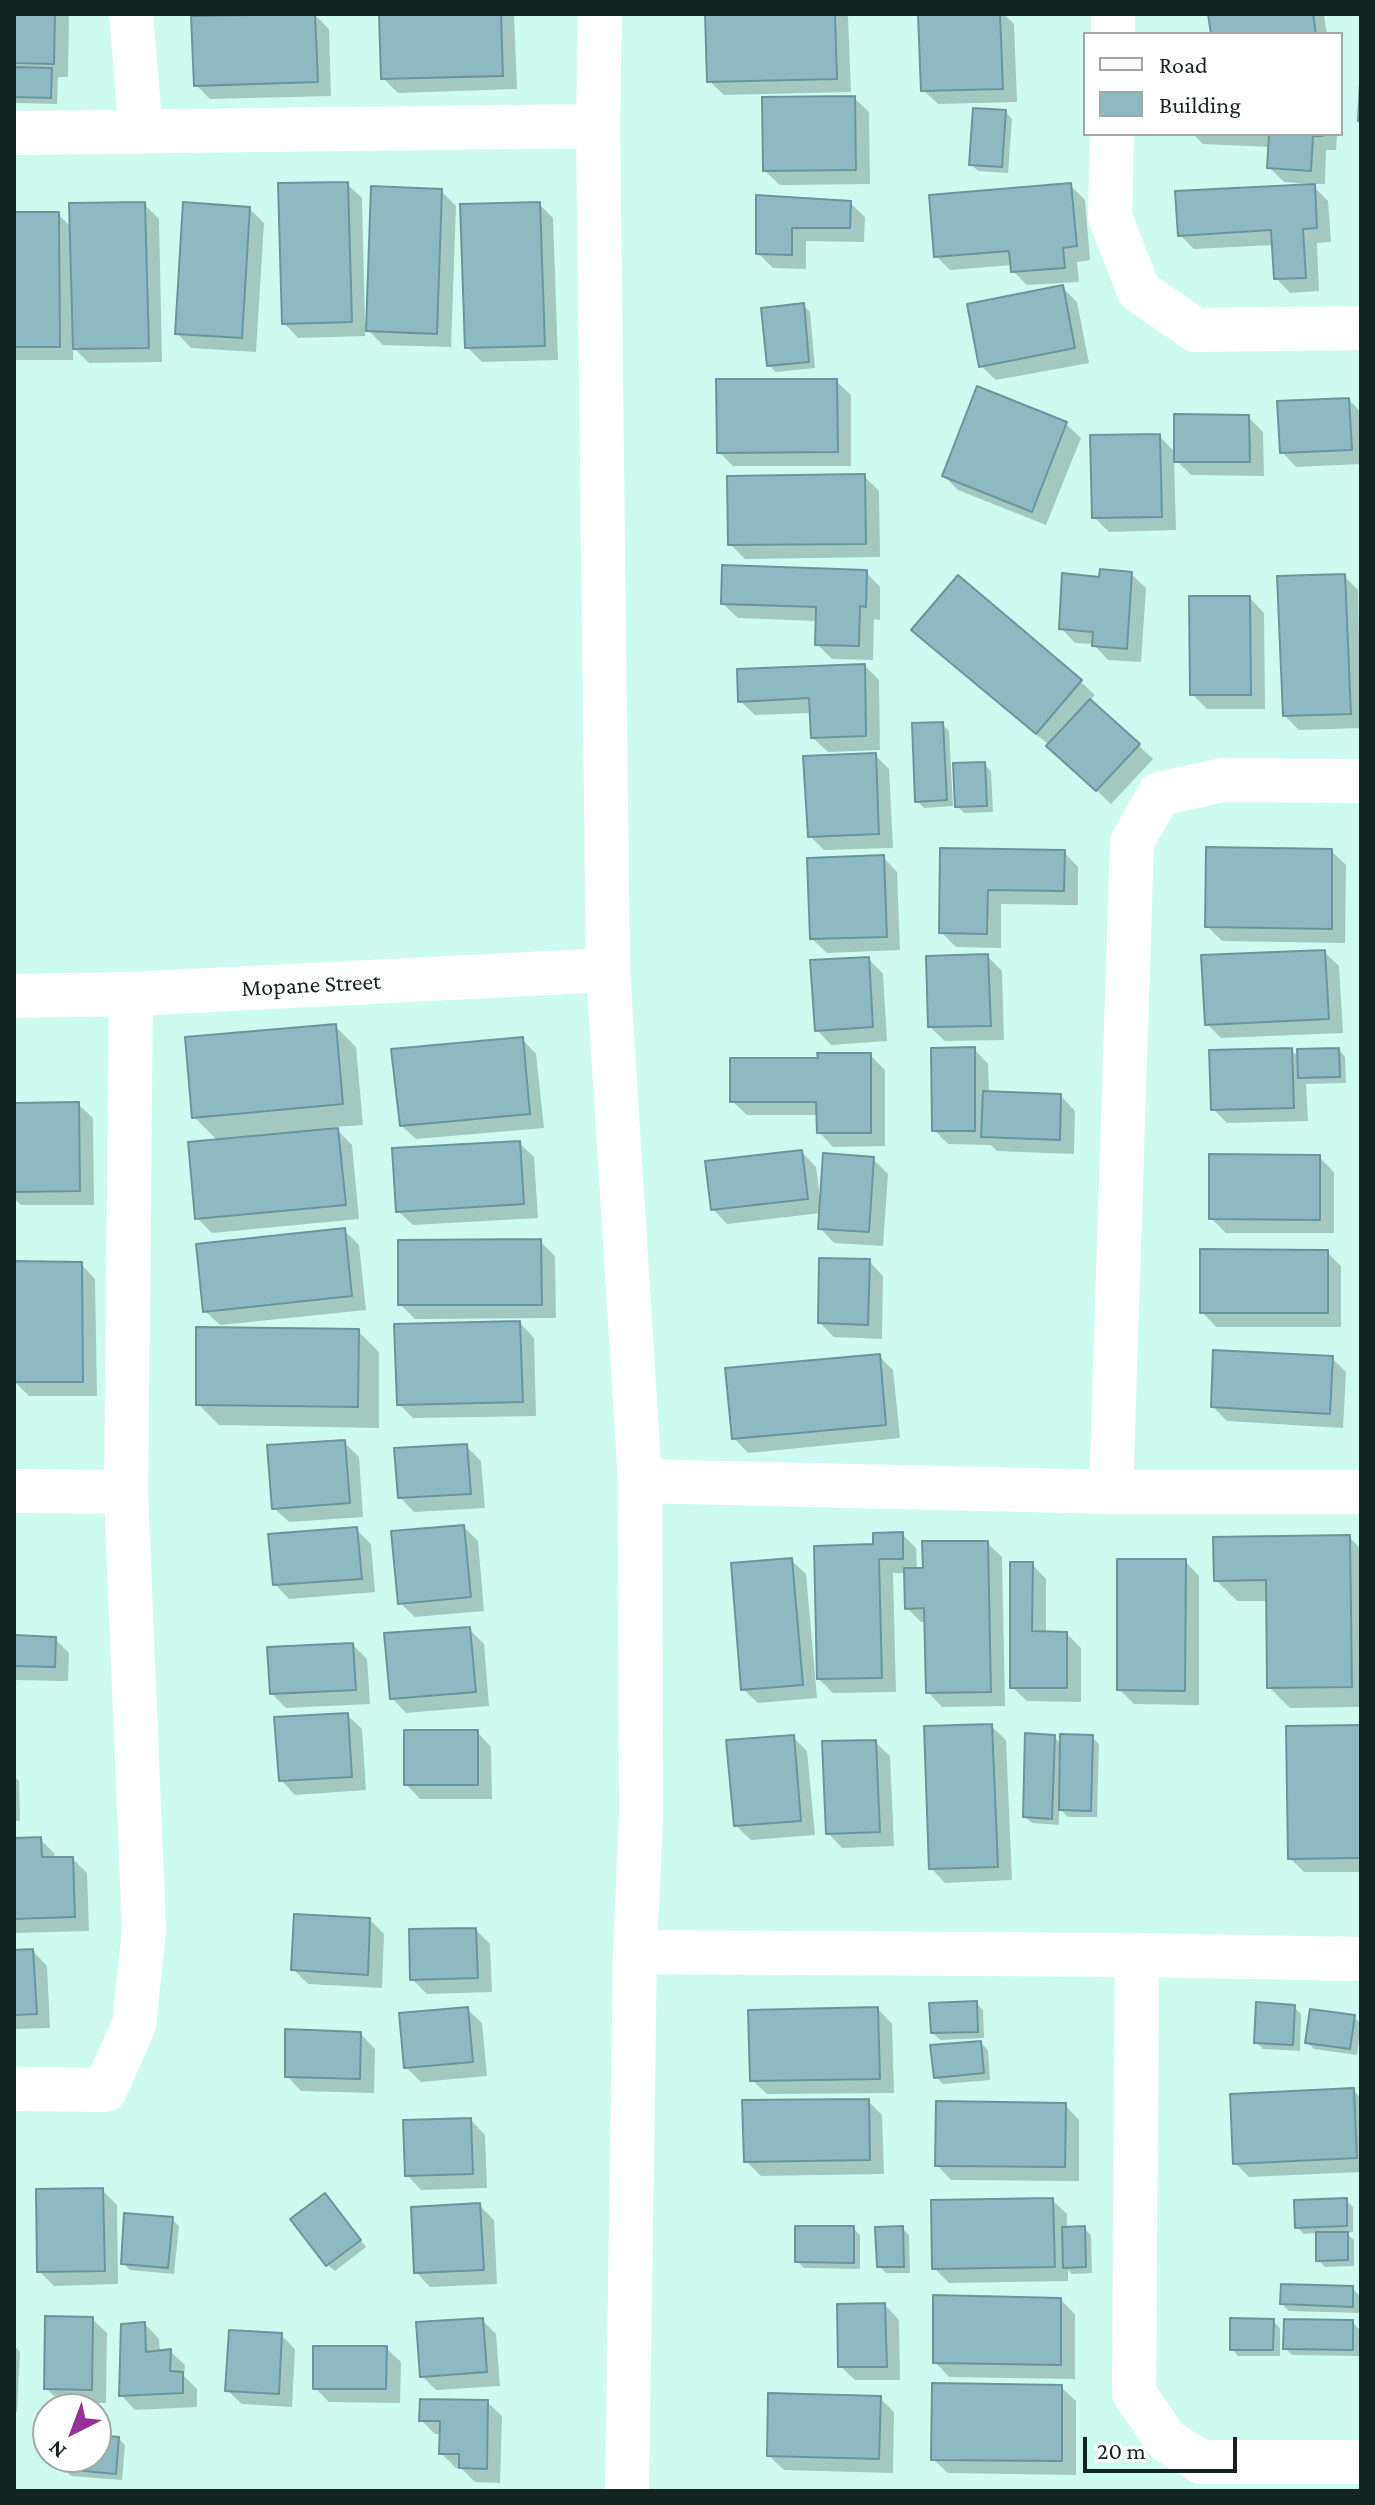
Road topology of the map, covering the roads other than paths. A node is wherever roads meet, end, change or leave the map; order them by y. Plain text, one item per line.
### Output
1 (131, 14) edge
2 (600, 14) edge
3 (598, 126) junction
4 (141, 132) junction
5 (14, 133) edge
6 (1112, 136) edge
7 (1361, 328) edge
8 (1361, 781) edge
9 (608, 970) junction
10 (131, 994) junction
11 (14, 996) edge
12 (640, 1481) junction
13 (14, 1491) edge
14 (126, 1492) junction
15 (1111, 1492) junction
16 (1361, 1492) edge
17 (635, 1952) junction
18 (1137, 1955) junction
19 (1361, 1959) edge
20 (14, 2089) edge
21 (1361, 2462) edge
22 (627, 2491) edge

1 - 4 street
2 - 3 street
3 - 4 street
3 - 9 street
4 - 5 street
6 - 7 street
8 - 15 street
9 - 10 street, Mopane Street
9 - 12 street
10 - 11 street, Mopane Street
10 - 14 street
12 - 15 street
12 - 17 street
13 - 14 street
14 - 20 street
15 - 16 street
17 - 18 street
17 - 22 street
18 - 19 street
18 - 21 street

